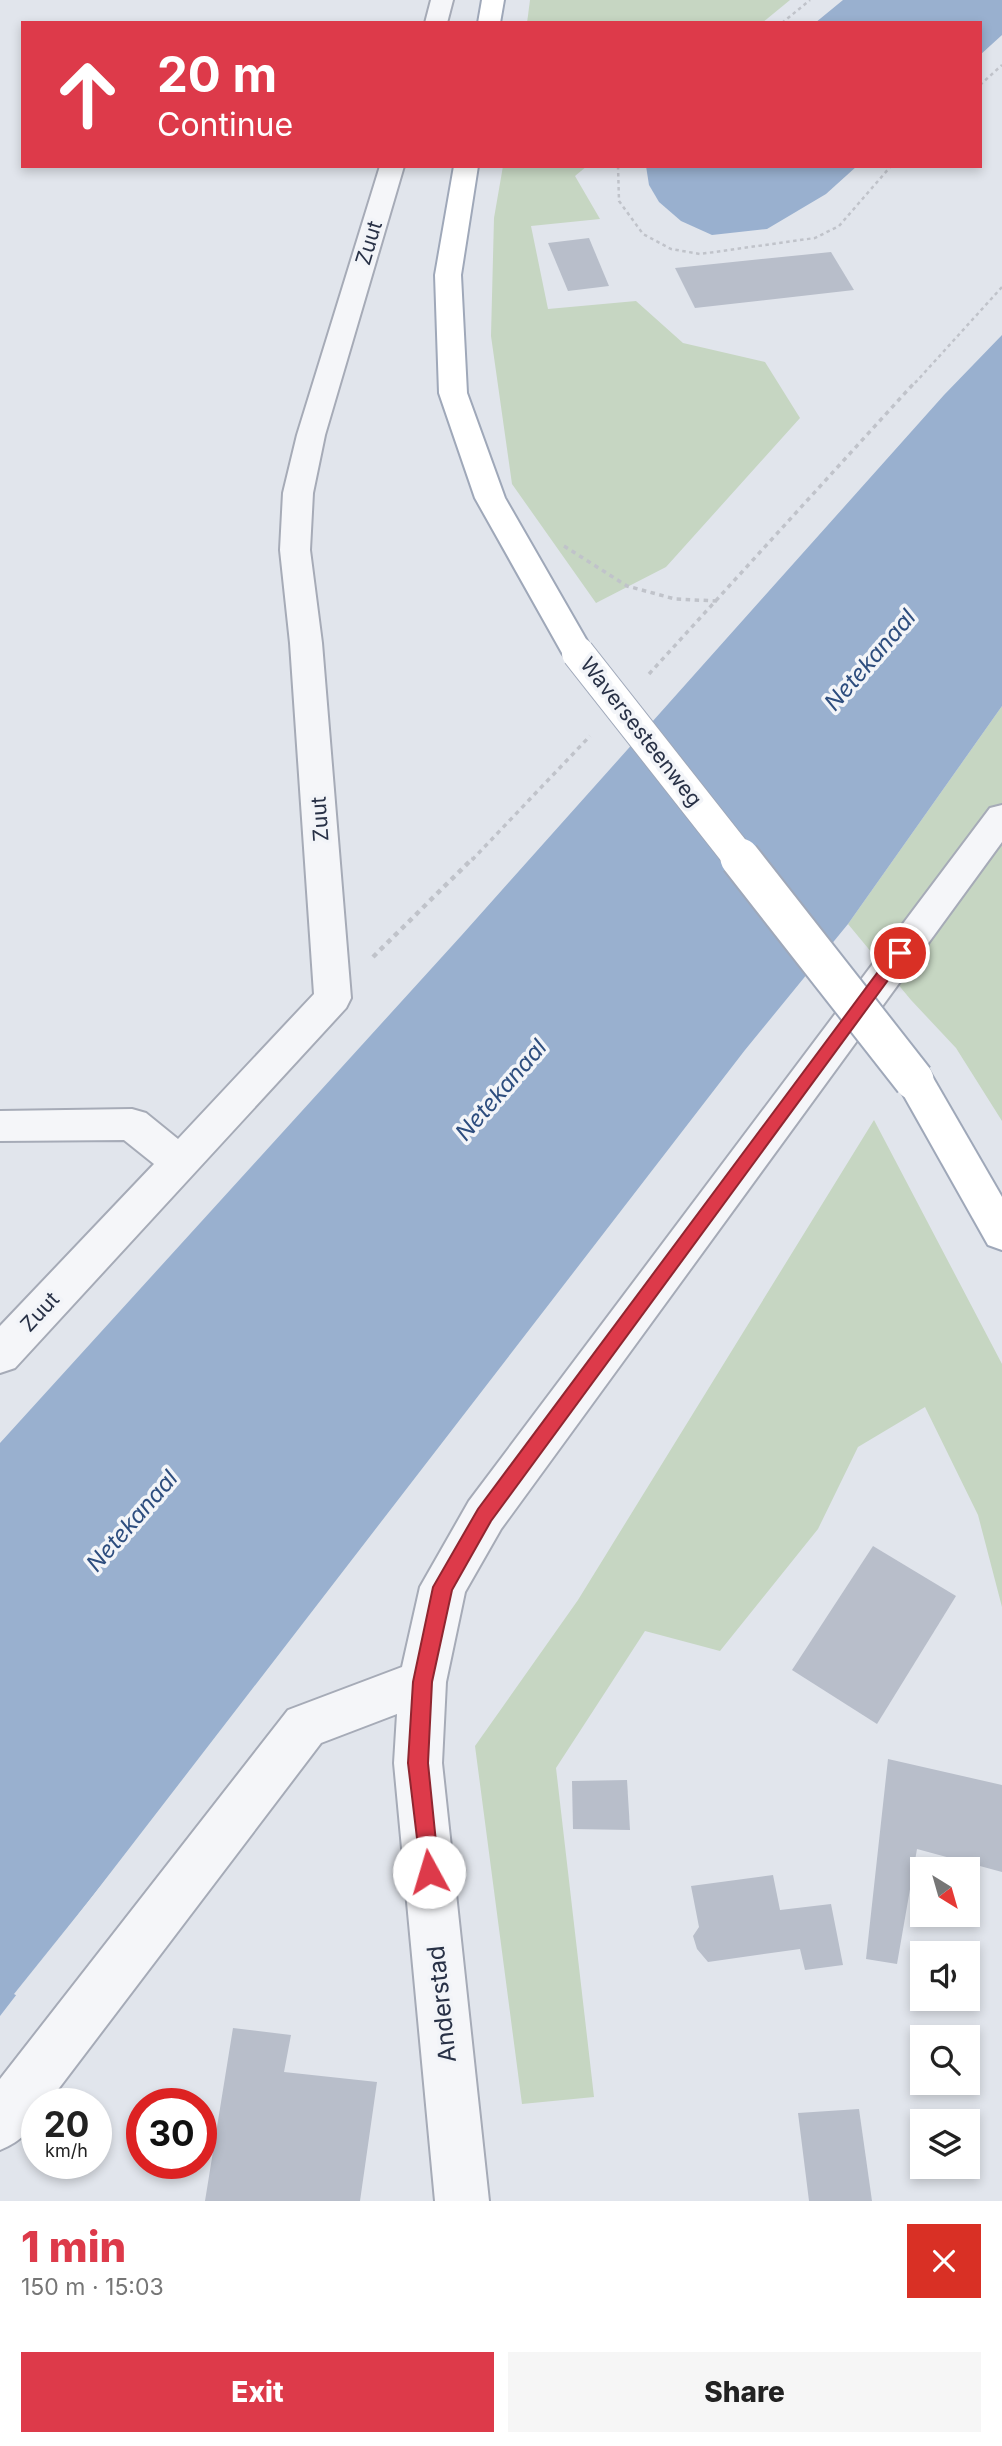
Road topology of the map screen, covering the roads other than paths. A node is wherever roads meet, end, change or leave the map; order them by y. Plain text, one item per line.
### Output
1 (442, 0) edge
2 (493, 0) edge
3 (437, 21) edge
4 (489, 21) edge
5 (391, 168) edge
6 (466, 168) edge
7 (1002, 817) edge
8 (0, 1126) edge
9 (180, 1163) junction
10 (1002, 1233) edge
11 (0, 1355) edge
12 (422, 1682) junction
13 (0, 2123) edge
14 (461, 2201) edge

1 - 3 street
2 - 4 main road
5 - 9 street, Zuut
6 - 10 main road, Waversesteenweg, bridge
7 - 12 street, Anderstad
8 - 9 street
9 - 11 street, Zuut
12 - 13 street
12 - 14 street, Anderstad

